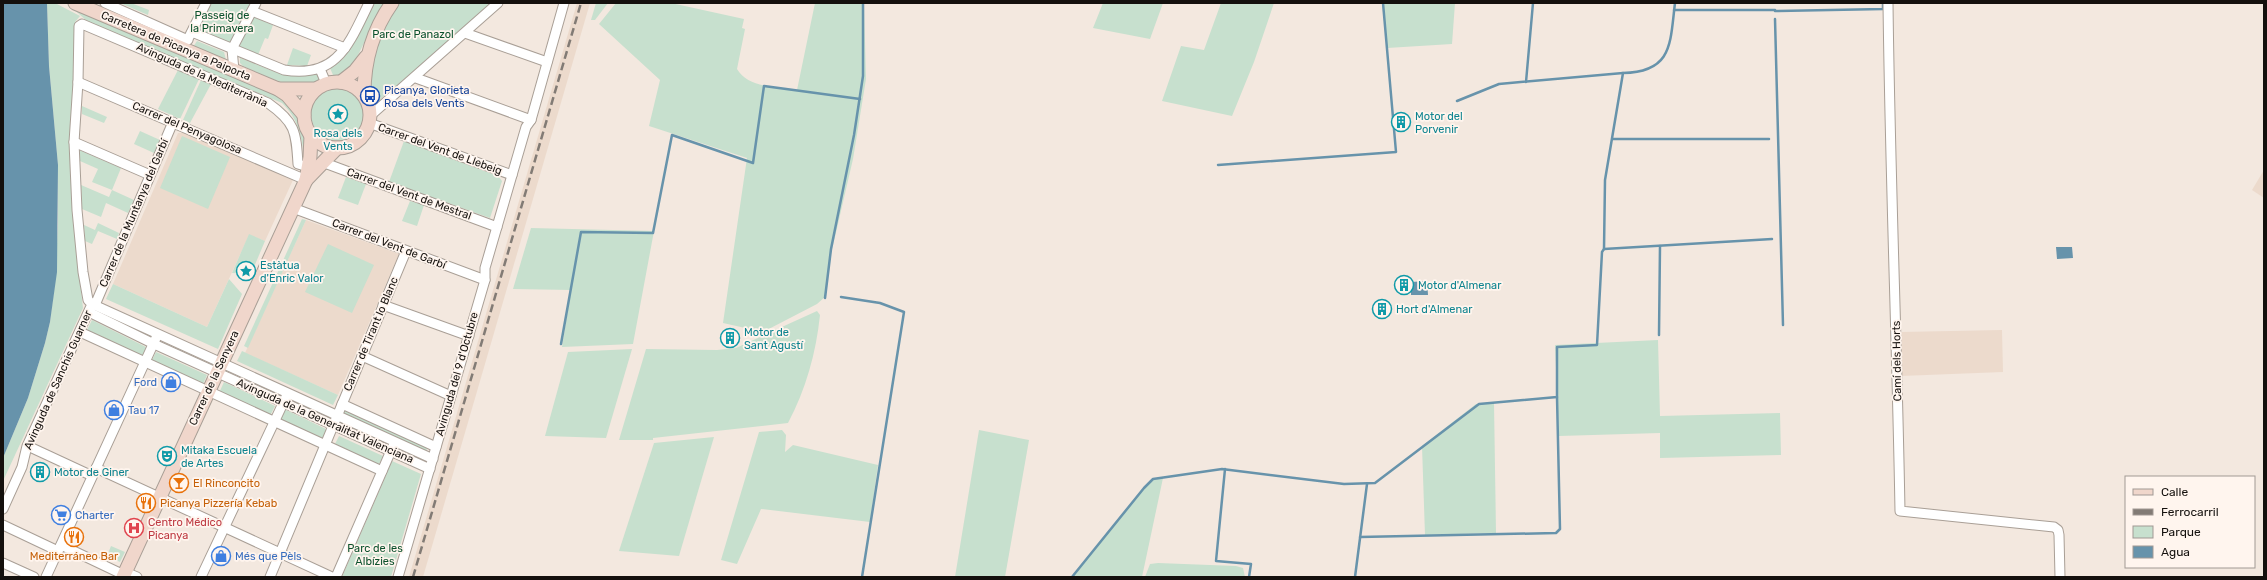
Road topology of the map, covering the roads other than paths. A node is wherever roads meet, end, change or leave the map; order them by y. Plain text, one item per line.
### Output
1 (75, 3) edge
2 (105, 3) edge
3 (206, 3) edge
4 (369, 3) edge
5 (392, 3) edge
6 (498, 3) edge
7 (564, 3) edge
8 (1888, 3) edge
9 (254, 7) edge
10 (82, 24) joint
11 (465, 33) junction
12 (187, 40) junction
13 (345, 48) junction
14 (232, 49) junction
15 (366, 57) junction
16 (547, 62) junction
17 (320, 69) junction
18 (234, 70) junction
19 (416, 78) junction
20 (78, 82) junction
21 (341, 82) junction
22 (321, 86) junction
23 (278, 89) junction
24 (364, 94) junction
25 (304, 115) junction
26 (369, 120) junction
27 (531, 120) junction
28 (173, 122) junction
29 (311, 136) junction
30 (74, 142) junction
31 (337, 148) junction
32 (322, 162) junction
33 (303, 174) junction
34 (150, 175) junction
35 (512, 175) junction
36 (293, 208) junction
37 (497, 226) junction
38 (406, 251) junction
39 (83, 272) junction
40 (485, 280) junction
41 (104, 282) junction
42 (384, 305) junction
43 (92, 307) junction
44 (80, 332) junction
45 (158, 333) junction
46 (469, 336) junction
47 (154, 344) junction
48 (362, 356) junction
49 (146, 361) junction
50 (219, 368) junction
51 (208, 390) junction
52 (288, 393) junction
53 (451, 396) junction
54 (283, 403) junction
55 (342, 404) junction
56 (337, 417) junction
57 (274, 422) junction
58 (334, 426) junction
59 (326, 445) junction
60 (436, 446) junction
61 (393, 447) junction
62 (32, 448) dead end
63 (431, 464) junction
64 (96, 468) junction
65 (382, 471) junction
66 (88, 474) dead end
67 (159, 498) junction
68 (3, 509) edge
69 (3, 525) edge
70 (224, 527) junction
71 (60, 548) junction
72 (280, 553) junction
73 (3, 562) edge
74 (127, 575) edge
75 (34, 577) edge
76 (46, 577) edge
77 (201, 577) edge
78 (270, 577) edge
79 (332, 577) edge
80 (336, 577) edge
81 (398, 577) edge
82 (2060, 577) edge

1 - 12 street, Carretera de Picanya a Paiporta
2 - 12 street
3 - 12 street
4 - 13 street
5 - 15 street
6 - 11 street
7 - 16 street, Avinguda del 9 d'Octubre
8 - 82 street, Camí dels Horts
9 - 13 street
9 - 14 street
10 - 20 street, Avinguda de Sanchis Guarner
10 - 33 street, Avinguda de la Mediterrània
11 - 16 street
11 - 19 street
12 - 14 street
12 - 18 street, Carretera de Picanya a Paiporta
13 - 17 street
14 - 17 street
14 - 18 street
15 - 21 street
15 - 24 street
16 - 27 street, Avinguda del 9 d'Octubre
17 - 22 street
18 - 23 street, Carretera de Picanya a Paiporta
19 - 26 street
19 - 27 street
20 - 28 street, Carrer del Penyagolosa
20 - 30 street, Avinguda de Sanchis Guarner
21 - 22 street
21 - 24 street
22 - 23 street, Carretera de Picanya a Paiporta
22 - 25 street
23 - 25 street, Carretera de Picanya a Paiporta
24 - 26 street
25 - 29 street
26 - 31 street
26 - 35 street, Carrer del Vent de Llebeig
27 - 35 street, Avinguda del 9 d'Octubre
27 - 40 street, Avinguda del 9 d'Octubre
28 - 33 street, Carrer del Penyagolosa
28 - 34 street, Carrer de la Muntanya del Garbí
29 - 31 street
29 - 33 street, Carrer de la Senyera
30 - 34 street
30 - 39 street, Avinguda de Sanchis Guarner
31 - 32 street, Carrer de la Senyera
32 - 33 street, Carrer de la Senyera
32 - 37 street, Carrer del Vent de Mestral
33 - 36 street, Carrer de la Senyera
34 - 41 street, Carrer de la Muntanya del Garbí
35 - 37 street, Avinguda del 9 d'Octubre
36 - 38 street, Carrer del Vent de Garbí
36 - 50 street, Carrer de la Senyera
37 - 40 street, Avinguda del 9 d'Octubre
38 - 40 street, Carrer del Vent de Garbí
38 - 42 street, Carrer de Tirant lo Blanc
39 - 41 street
39 - 43 street, Avinguda de Sanchis Guarner
40 - 46 street, Avinguda del 9 d'Octubre
41 - 43 street, Carrer de la Muntanya del Garbí
42 - 46 street
42 - 48 street, Carrer de Tirant lo Blanc
43 - 44 street, Avinguda de Sanchis Guarner
43 - 45 street, Avinguda de la Generalitat Valenciana
43 - 47 street, Avinguda de la Generalitat Valenciana
44 - 49 street, Avinguda de la Generalitat Valenciana
44 - 68 street, Avinguda de Sanchis Guarner
45 - 47 street
45 - 50 street, Avinguda de la Generalitat Valenciana
46 - 53 street, Avinguda del 9 d'Octubre
47 - 49 street
47 - 50 street, Avinguda de la Generalitat Valenciana
48 - 53 street
48 - 55 street, Carrer de Tirant lo Blanc
49 - 51 street, Avinguda de la Generalitat Valenciana
49 - 64 street
50 - 51 street, Carrer de la Senyera
50 - 52 street, Avinguda de la Generalitat Valenciana
50 - 54 street, Avinguda de la Generalitat Valenciana
51 - 57 street, Avinguda de la Generalitat Valenciana
51 - 67 street, Carrer de la Senyera
52 - 54 street
52 - 56 street, Avinguda de la Generalitat Valenciana
53 - 60 street, Avinguda del 9 d'Octubre
54 - 57 street
54 - 58 street, Avinguda de la Generalitat Valenciana
55 - 56 street, Carrer de Tirant lo Blanc
55 - 60 street, Avinguda de la Generalitat Valenciana
56 - 58 street, Carrer de Tirant lo Blanc
56 - 61 street, Avinguda de la Generalitat Valenciana
57 - 59 street, Avinguda de la Generalitat Valenciana
57 - 70 street
58 - 59 street, Carrer de Tirant lo Blanc
58 - 61 street, Avinguda de la Generalitat Valenciana
59 - 65 street, Avinguda de la Generalitat Valenciana
59 - 72 street, Carrer de Tirant lo Blanc
60 - 63 street, Avinguda del 9 d'Octubre
61 - 63 street, Avinguda de la Generalitat Valenciana
61 - 65 street
62 - 66 street
63 - 81 street, Avinguda del 9 d'Octubre
64 - 67 street
64 - 71 street
65 - 80 street
67 - 70 street
67 - 74 street, Carrer de la Senyera
69 - 71 street
70 - 72 street
70 - 77 street
71 - 74 street
71 - 76 street
72 - 78 street, Carrer de Tirant lo Blanc
72 - 79 street
73 - 75 street

